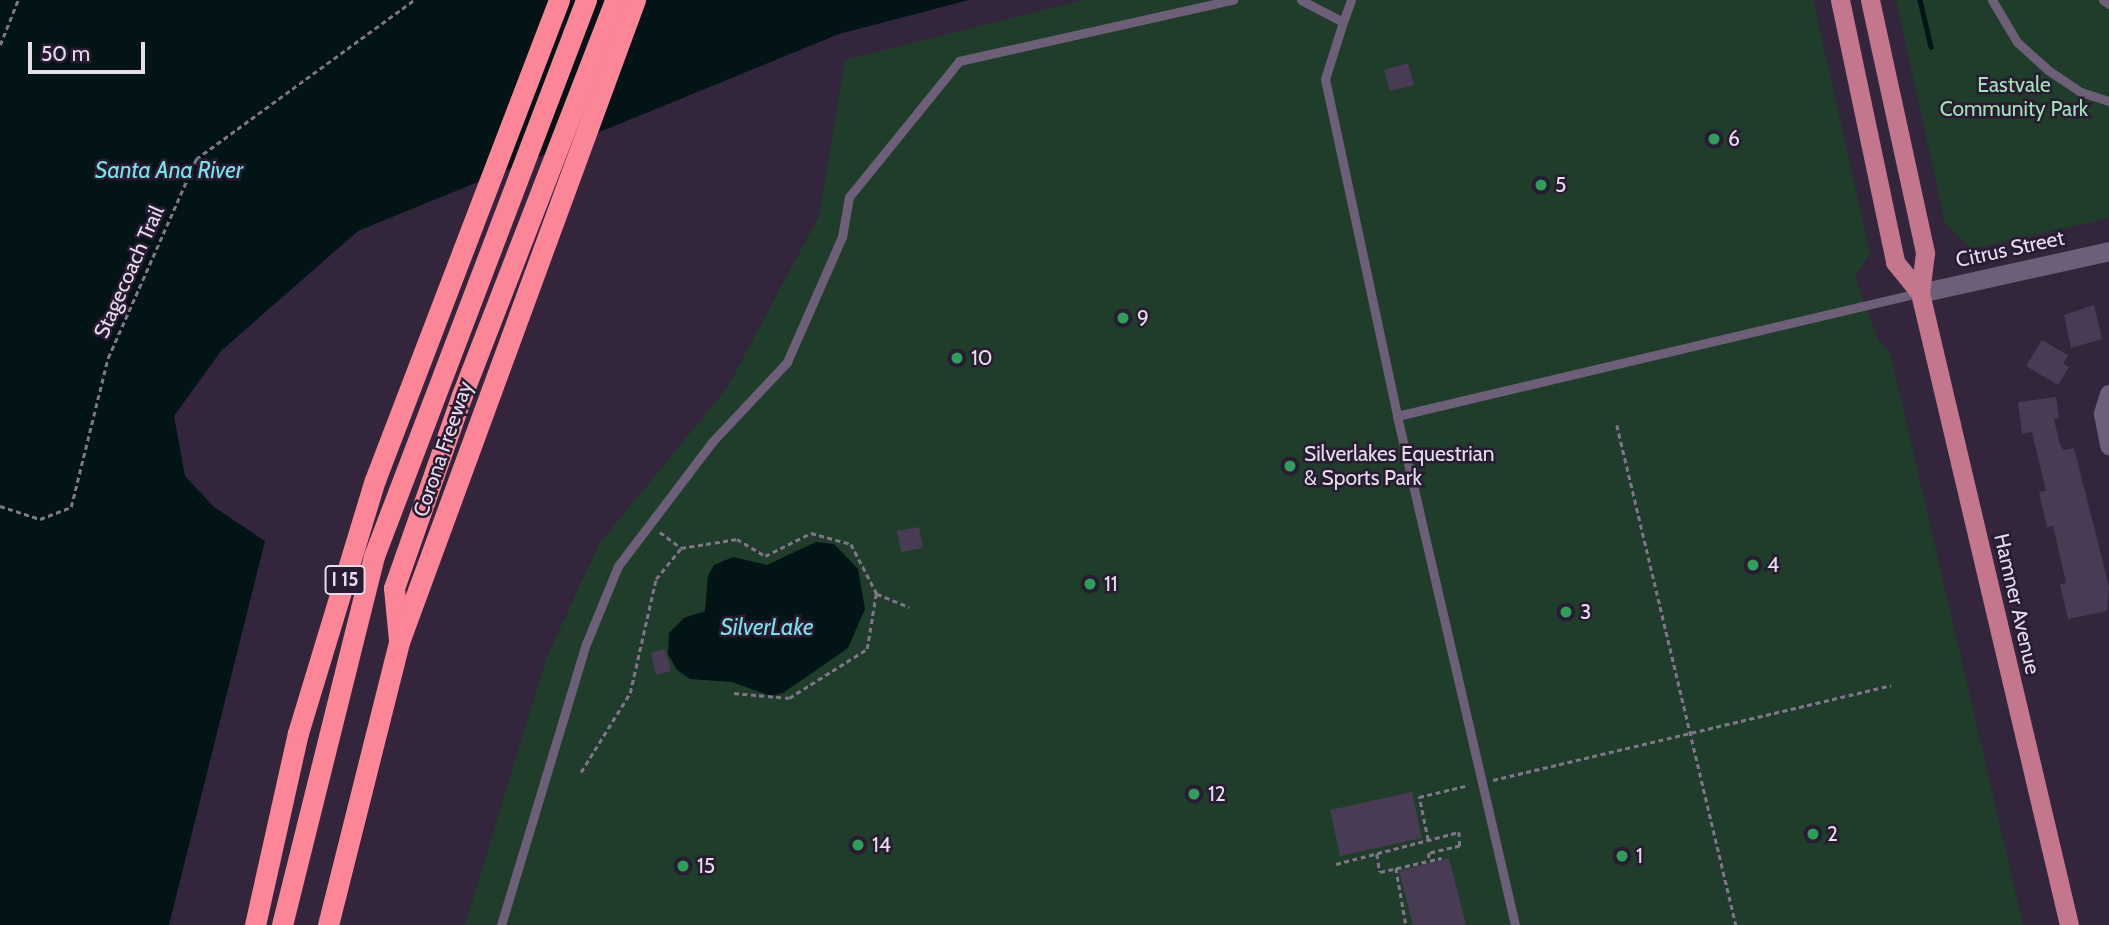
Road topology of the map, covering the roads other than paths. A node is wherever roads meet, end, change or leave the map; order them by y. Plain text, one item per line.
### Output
1 (559, 0) edge
2 (586, 0) edge
3 (615, 0) edge
4 (635, 0) edge
5 (1233, 0) edge
6 (1301, 0) edge
7 (1351, 0) edge
8 (1840, 0) edge
9 (1870, 0) edge
10 (1992, 0) edge
11 (2103, 0) edge
12 (2109, 4) edge
13 (1343, 22) junction
14 (2109, 101) edge
15 (2109, 251) edge
16 (1920, 293) junction
17 (2106, 397) edge
18 (1397, 416) junction
19 (2109, 446) edge
20 (399, 642) junction
21 (255, 925) edge
22 (282, 925) edge
23 (328, 925) edge
24 (501, 925) edge
25 (1515, 925) edge
26 (2069, 925) edge

1 - 21 highway, I 15
2 - 22 highway
3 - 20 highway
4 - 20 highway, Corona Freeway
5 - 24 lane
6 - 13 lane
7 - 13 lane
8 - 16 main road, Hamner Avenue
9 - 16 main road, Hamner Avenue
10 - 14 lane
11 - 12 lane
13 - 18 lane
15 - 16 street, Citrus Street
16 - 18 lane
16 - 26 main road, Hamner Avenue
17 - 19 street
18 - 25 lane
20 - 23 highway, Corona Freeway

